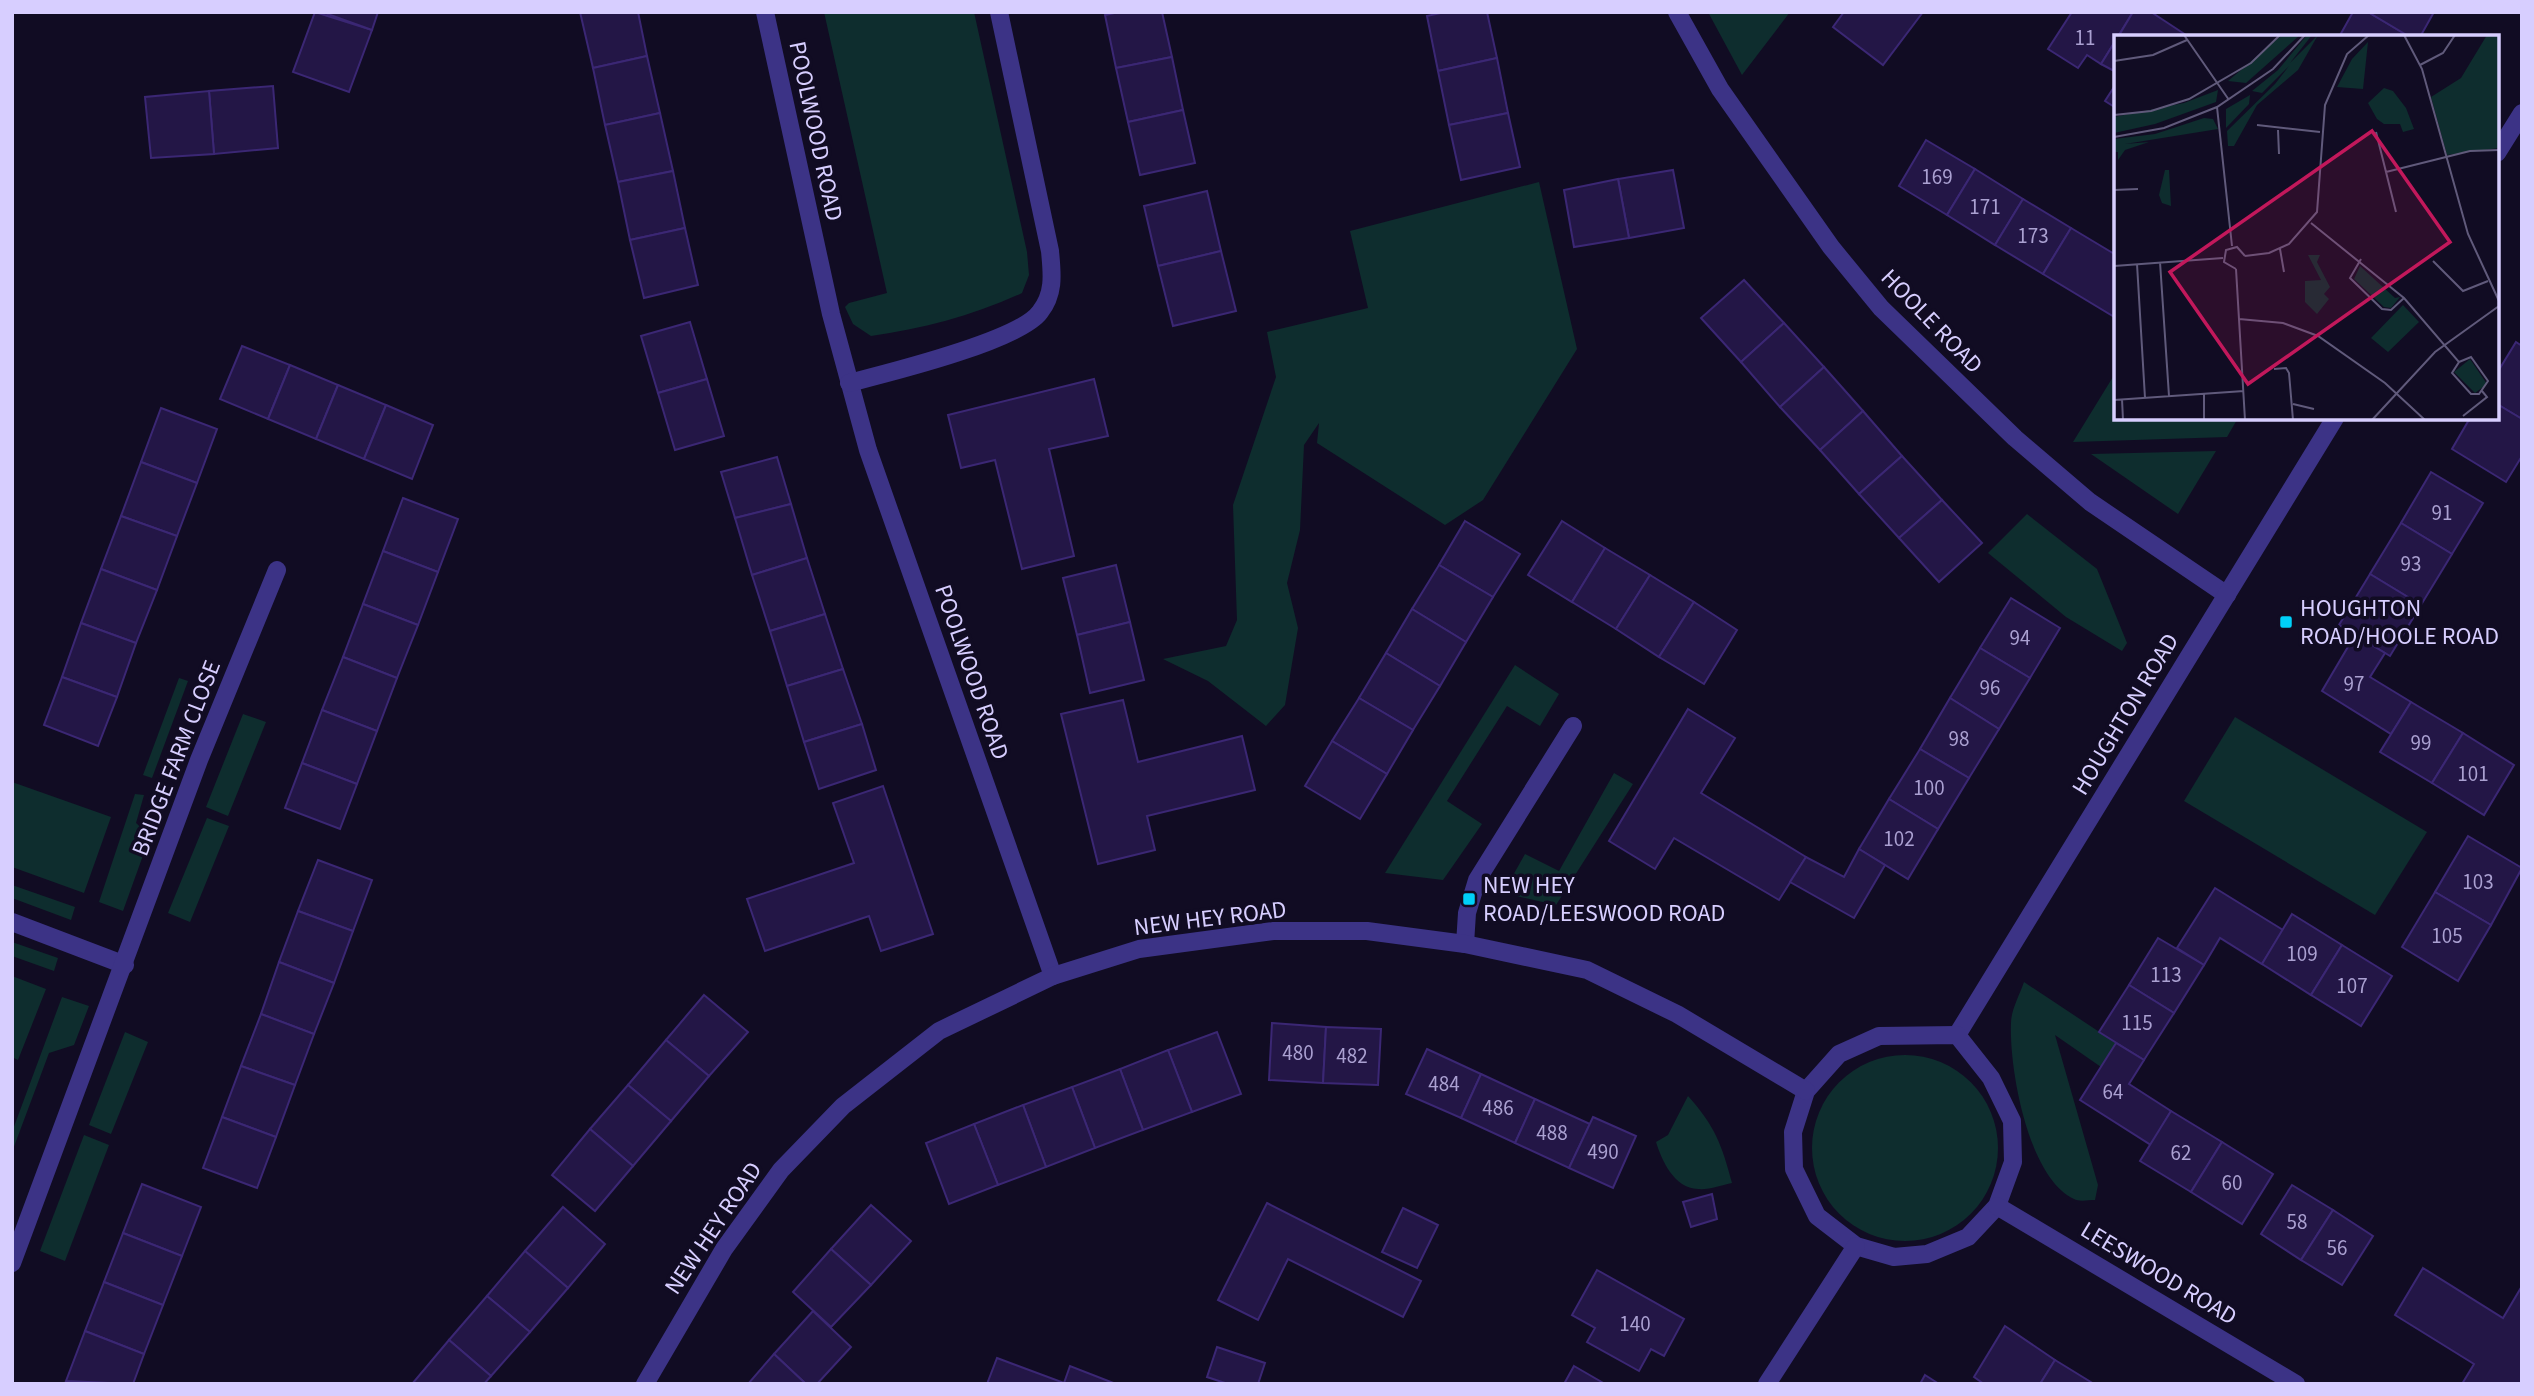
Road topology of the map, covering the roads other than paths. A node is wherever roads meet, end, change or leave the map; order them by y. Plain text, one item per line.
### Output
1 (765, 12) edge
2 (999, 12) edge
3 (1677, 12) edge
4 (2522, 113) edge
5 (2499, 150) edge
6 (849, 383) junction
7 (2334, 420) edge
8 (277, 570) dead end
9 (2227, 595) junction
10 (1573, 726) dead end
11 (12, 922) edge
12 (1465, 944) junction
13 (125, 964) junction
14 (1053, 976) junction
15 (1957, 1035) junction
16 (1806, 1091) junction
17 (1997, 1206) junction
18 (1856, 1247) junction
19 (12, 1263) edge
20 (645, 1384) edge
21 (1767, 1384) edge
22 (2296, 1384) edge

1 - 6 street, POOLWOOD ROAD
2 - 6 street
3 - 9 street, HOOLE ROAD
4 - 5 street
6 - 14 street, POOLWOOD ROAD
7 - 9 street, HOUGHTON ROAD
8 - 13 street, BRIDGE FARM CLOSE
9 - 15 street, HOUGHTON ROAD
10 - 12 street
11 - 13 street
12 - 14 street, NEW HEY ROAD
12 - 16 street, NEW HEY ROAD
13 - 19 street, BRIDGE FARM CLOSE
14 - 20 street, NEW HEY ROAD
15 - 16 street
15 - 17 street
16 - 18 street
17 - 18 street
17 - 22 street, LEESWOOD ROAD
18 - 21 street

